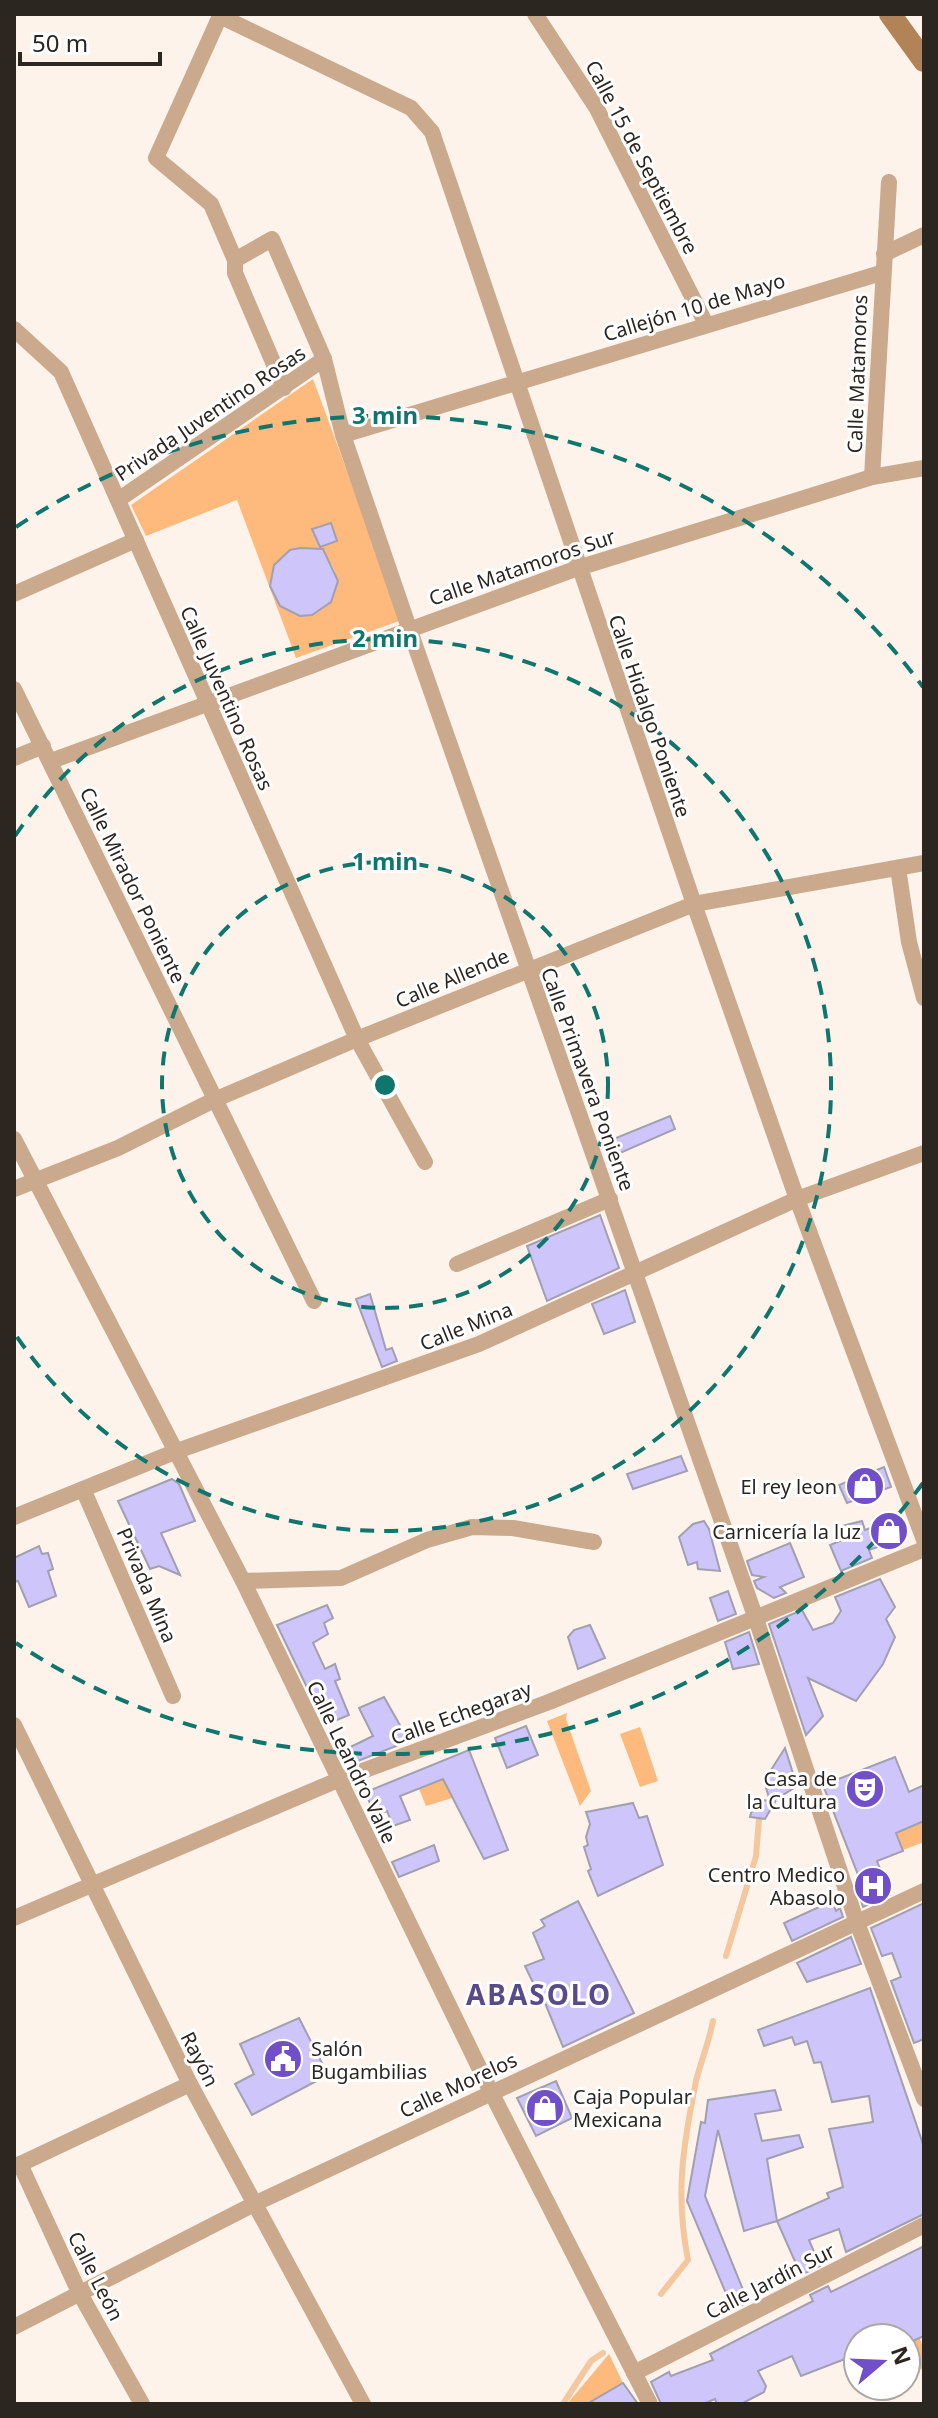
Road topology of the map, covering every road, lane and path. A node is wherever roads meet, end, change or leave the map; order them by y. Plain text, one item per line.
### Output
1 (535, 14) edge
2 (890, 14) edge
3 (220, 16) edge
4 (924, 61) edge
5 (889, 182) dead end
6 (924, 235) edge
7 (884, 254) junction
8 (235, 260) junction
9 (881, 273) junction
10 (706, 324) junction
11 (14, 329) edge
12 (324, 359) junction
13 (519, 382) junction
14 (284, 388) junction
15 (343, 435) junction
16 (924, 468) edge
17 (872, 477) junction
18 (118, 500) junction
19 (136, 540) junction
20 (578, 568) junction
21 (14, 594) edge
22 (409, 628) junction
23 (14, 689) edge
24 (206, 702) junction
25 (47, 754) junction
26 (14, 758) edge
27 (924, 863) edge
28 (898, 868) junction
29 (694, 904) junction
30 (527, 969) junction
31 (924, 998) edge
32 (357, 1039) junction
33 (214, 1100) junction
34 (14, 1139) edge
35 (924, 1153) edge
36 (425, 1162) dead end
37 (36, 1181) junction
38 (14, 1189) edge
39 (610, 1199) junction
40 (797, 1199) junction
41 (457, 1264) dead end
42 (636, 1275) junction
43 (314, 1301) dead end
44 (177, 1451) junction
45 (83, 1489) junction
46 (14, 1517) edge
47 (924, 1540) edge
48 (594, 1542) dead end
49 (924, 1549) edge
50 (243, 1581) junction
51 (755, 1616) junction
52 (173, 1696) dead end
53 (14, 1725) edge
54 (338, 1780) junction
55 (93, 1886) junction
56 (924, 1891) edge
57 (14, 1918) edge
58 (856, 1920) junction
59 (190, 2084) junction
60 (491, 2092) junction
61 (924, 2099) edge
62 (17, 2166) edge
63 (254, 2204) junction
64 (924, 2225) edge
65 (79, 2292) junction
66 (14, 2327) edge
67 (634, 2373) junction
68 (142, 2404) edge
69 (363, 2404) edge
70 (650, 2404) edge

1 - 10 street, Calle 15 de Septiembre
2 - 4 street
3 - 8 street
3 - 13 street, Calle Hidalgo Poniente
5 - 7 street, Calle Matamoros
6 - 7 street
7 - 9 street, Calle Matamoros
8 - 12 street, Calle Primavera Poniente
8 - 14 street
9 - 10 street, Callejón 10 de Mayo
9 - 17 street, Calle Matamoros
10 - 13 street, Callejón 10 de Mayo
11 - 18 street, Calle Juventino Rosas
12 - 14 street, Privada Juventino Rosas
12 - 15 street, Calle Primavera Poniente
13 - 15 street
13 - 20 street, Calle Hidalgo Poniente
14 - 18 street, Privada Juventino Rosas
15 - 22 street, Calle Primavera Poniente
16 - 17 street, Calle Matamoros Sur
17 - 20 street, Calle Matamoros Sur
18 - 19 street, Calle Juventino Rosas
19 - 21 street
19 - 24 street, Calle Juventino Rosas
20 - 22 street, Calle Matamoros Sur
20 - 29 street, Calle Hidalgo Poniente
22 - 24 street, Calle Matamoros Sur
22 - 30 street, Calle Primavera Poniente
23 - 25 street, Calle Mirador Poniente
24 - 25 street, Calle Matamoros Sur
24 - 32 street, Calle Juventino Rosas
25 - 26 street, Calle Matamoros Sur
25 - 33 street, Calle Mirador Poniente
27 - 28 street, Calle Allende
28 - 29 street, Calle Allende
28 - 31 street
29 - 30 street, Calle Allende
29 - 40 street, Calle Hidalgo Poniente
30 - 32 street, Calle Allende
30 - 39 street, Calle Primavera Poniente
32 - 33 street, Calle Allende
32 - 36 street, Calle Juventino Rosas
33 - 37 street, Calle Allende
33 - 43 street, Calle Mirador Poniente
34 - 37 street, Calle Leandro Valle
35 - 40 street, Calle Mina
37 - 38 street, Calle Allende
37 - 44 street, Calle Leandro Valle
39 - 41 street
39 - 42 street, Calle Primavera Poniente
40 - 42 street, Calle Mina
40 - 47 street, Calle Hidalgo Poniente
42 - 44 street, Calle Mina
42 - 51 street, Calle Primavera Poniente
44 - 45 street, Calle Mina
44 - 50 street, Calle Leandro Valle
45 - 46 street, Calle Mina
45 - 52 street, Privada Mina
48 - 50 street
49 - 51 street, Calle Echegaray
50 - 54 street, Calle Leandro Valle
51 - 54 street, Calle Echegaray
51 - 58 street, Calle Primavera Poniente
53 - 55 street, Rayón
54 - 55 street, Calle Echegaray
54 - 60 street, Calle Leandro Valle
55 - 57 street, Calle Echegaray
55 - 59 street, Rayón
56 - 58 street, Calle Morelos
58 - 60 street, Calle Morelos
58 - 61 street, Calle Primavera Poniente
59 - 62 street
59 - 63 street, Rayón
60 - 63 street, Calle Morelos
60 - 67 street, Calle Leandro Valle
62 - 65 street, Calle León
63 - 65 street, Calle Morelos
63 - 69 street, Rayón
64 - 67 street, Calle Jardín Sur
65 - 66 street, Calle Morelos
65 - 68 street, Calle León
67 - 70 street, Calle Leandro Valle

